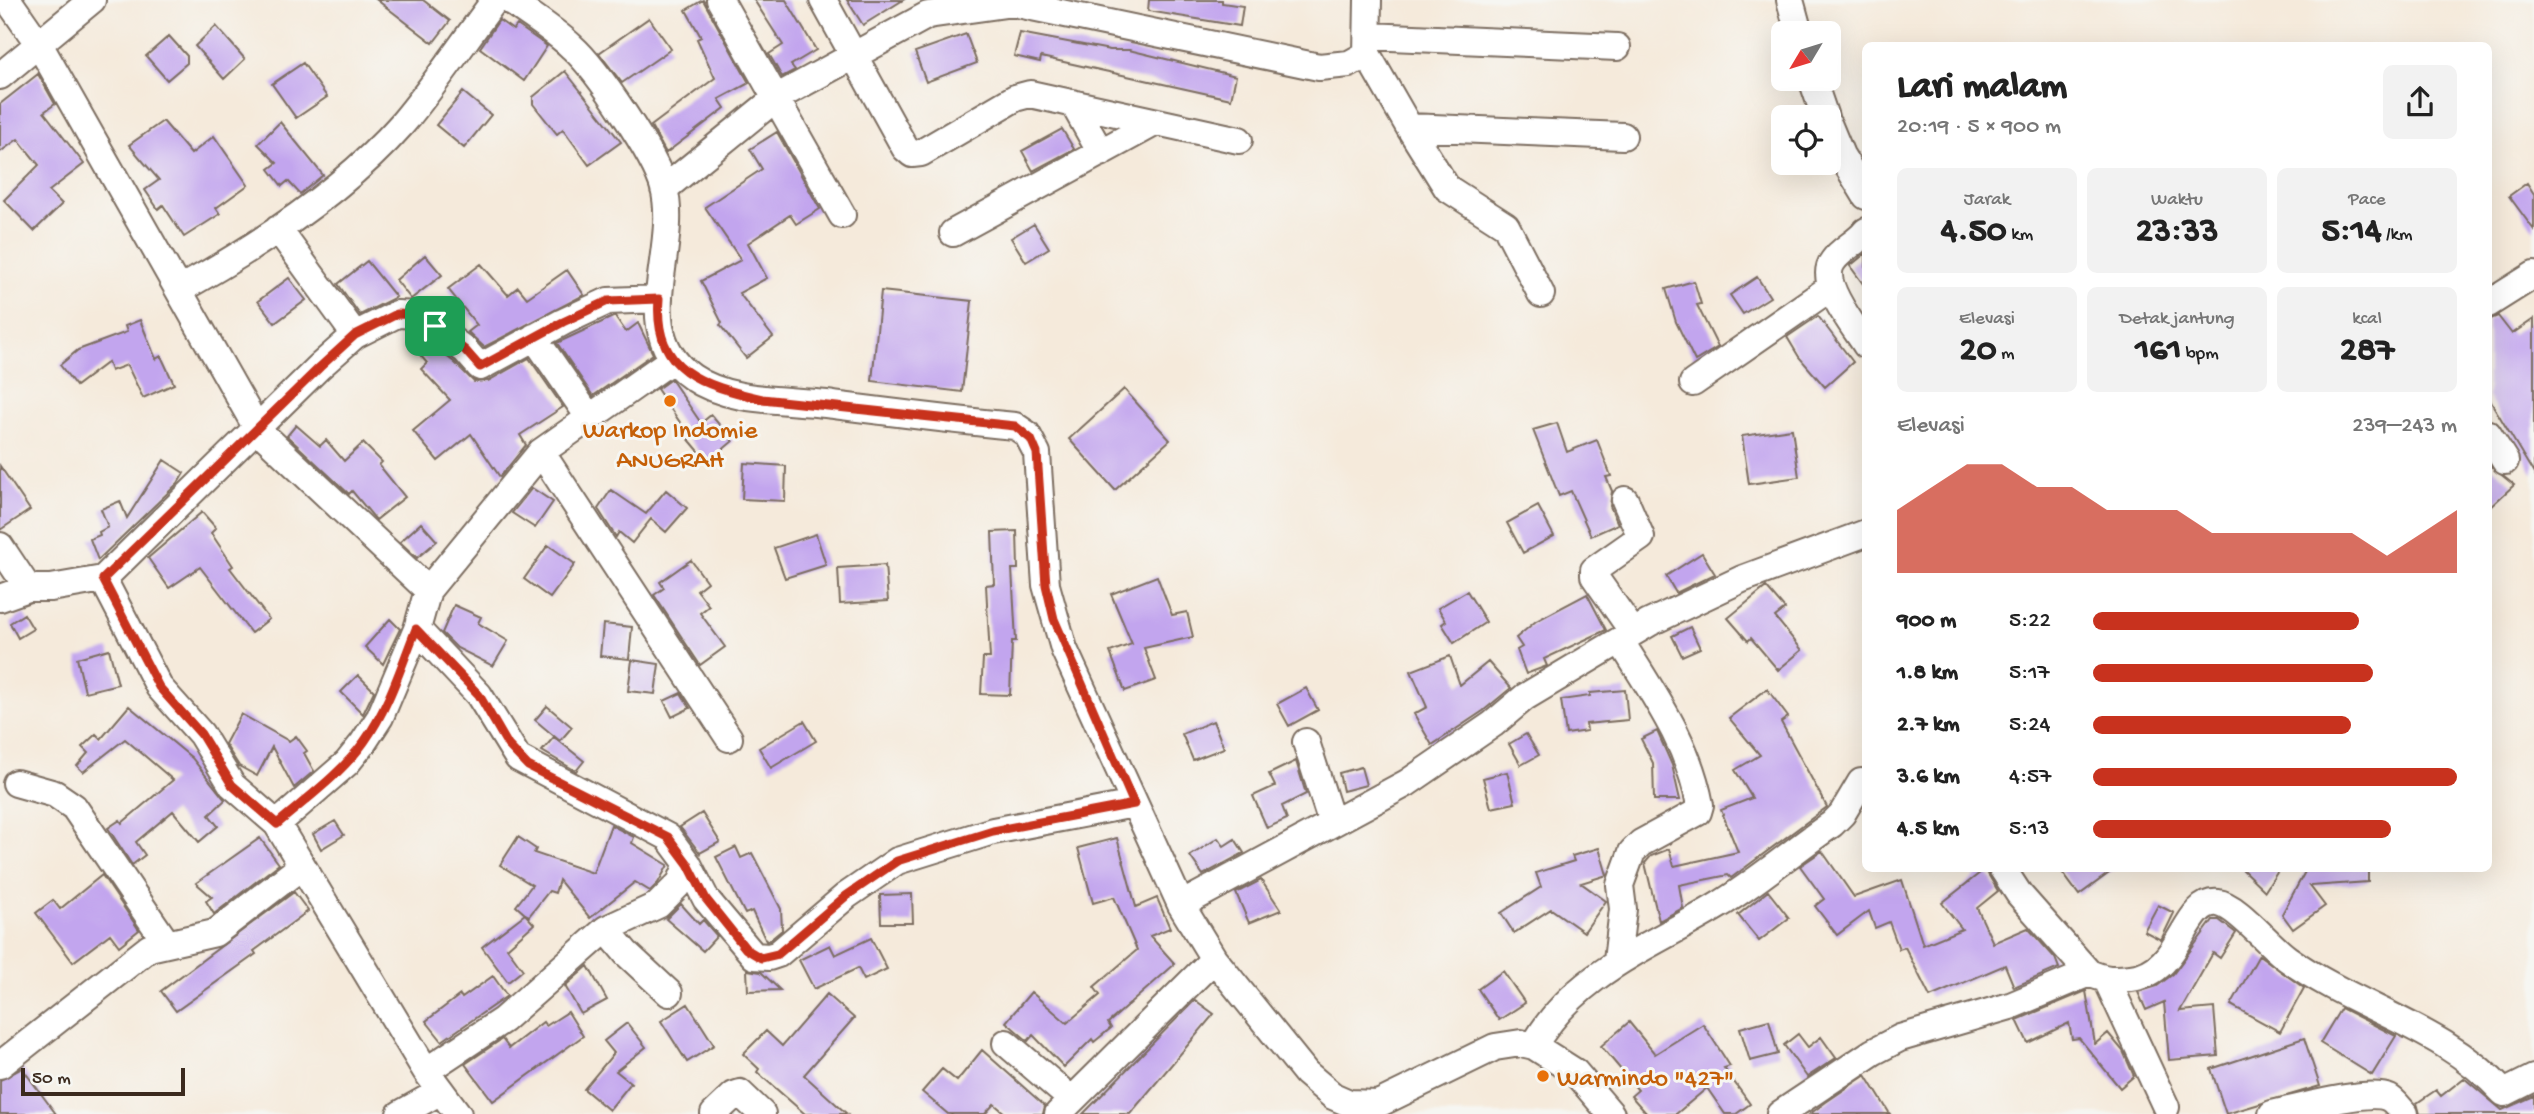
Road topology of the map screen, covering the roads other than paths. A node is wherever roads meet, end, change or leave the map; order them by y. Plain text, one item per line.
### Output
1 (8, 0) edge
2 (92, 0) edge
3 (495, 0) edge
4 (509, 0) edge
5 (720, 0) edge
6 (823, 0) edge
7 (1368, 0) edge
8 (1790, 0) edge
9 (924, 8) edge
10 (1796, 21) edge
11 (1368, 45) junction
12 (40, 46) junction
13 (1617, 47) dead end
14 (855, 56) junction
15 (0, 76) edge
16 (776, 98) junction
17 (1073, 103) junction
18 (1156, 122) junction
19 (1409, 127) junction
20 (1623, 136) dead end
21 (1239, 140) dead end
22 (1841, 149) edge
23 (1101, 152) junction
24 (1862, 188) edge
25 (664, 189) junction
26 (842, 215) dead end
27 (278, 229) junction
28 (953, 233) dead end
29 (1862, 235) edge
30 (2534, 275) edge
31 (1830, 288) junction
32 (179, 290) junction
33 (1541, 294) dead end
34 (659, 299) junction
35 (2492, 301) edge
36 (355, 335) junction
37 (534, 337) junction
38 (1862, 339) edge
39 (673, 359) junction
40 (1693, 383) dead end
41 (589, 417) junction
42 (258, 430) junction
43 (2492, 440) edge
44 (541, 452) junction
45 (2505, 460) dead end
46 (1625, 500) dead end
47 (1862, 534) edge
48 (0, 546) edge
49 (103, 579) junction
50 (28, 588) junction
51 (428, 590) junction
52 (0, 598) edge
53 (416, 629) junction
54 (1626, 636) junction
55 (729, 738) dead end
56 (1307, 742) dead end
57 (1861, 782) dead end
58 (16, 783) dead end
59 (1134, 804) junction
60 (1332, 823) junction
61 (277, 824) junction
62 (688, 864) junction
63 (302, 866) junction
64 (2005, 872) edge
65 (1181, 905) junction
66 (606, 929) junction
67 (166, 942) junction
68 (1214, 959) junction
69 (1616, 961) junction
70 (2098, 977) junction
71 (669, 993) dead end
72 (1006, 1043) dead end
73 (1534, 1046) junction
74 (0, 1065) edge
75 (2534, 1078) edge
76 (433, 1081) junction
77 (1064, 1107) edge
78 (2166, 1107) dead end
79 (400, 1114) edge
80 (458, 1114) edge
81 (714, 1114) edge
82 (762, 1114) edge
83 (1611, 1114) edge
84 (1780, 1114) edge
85 (2272, 1114) edge
86 (2404, 1114) edge

1 - 12 street
2 - 12 street
3 - 27 street
4 - 25 street
5 - 16 street
6 - 14 street
7 - 11 street
8 - 10 street
9 - 11 street
9 - 14 street
11 - 13 street
11 - 19 street
12 - 15 street
12 - 32 street
14 - 16 street
14 - 17 street
16 - 25 street
16 - 26 street
17 - 18 street
17 - 23 street
18 - 21 street
18 - 23 street
19 - 20 street
19 - 33 street
22 - 24 street
23 - 28 street
25 - 34 street
27 - 32 street
27 - 36 street
29 - 31 street
30 - 35 street
31 - 38 street
31 - 40 street
32 - 42 street
34 - 37 street
34 - 39 street
36 - 37 street
36 - 42 street
37 - 41 street
39 - 41 street
39 - 59 street
41 - 44 street
42 - 49 street
42 - 51 street
43 - 45 street
44 - 51 street
44 - 55 street
46 - 54 street
47 - 54 street
48 - 50 street
49 - 50 street
49 - 61 street
50 - 52 street
51 - 53 street
53 - 61 street
53 - 62 street
54 - 60 street
54 - 69 street
56 - 60 street
57 - 69 street
58 - 67 street
59 - 62 street
59 - 65 street
60 - 65 street
61 - 63 street
62 - 66 street
63 - 67 street
63 - 76 street
64 - 70 street
65 - 68 street
66 - 71 street
66 - 76 street
67 - 74 street
68 - 73 street
68 - 77 street
69 - 73 street
70 - 75 street
70 - 78 street
70 - 84 street
72 - 77 street
73 - 83 street
76 - 79 street
76 - 80 street
81 - 82 street
85 - 86 street

